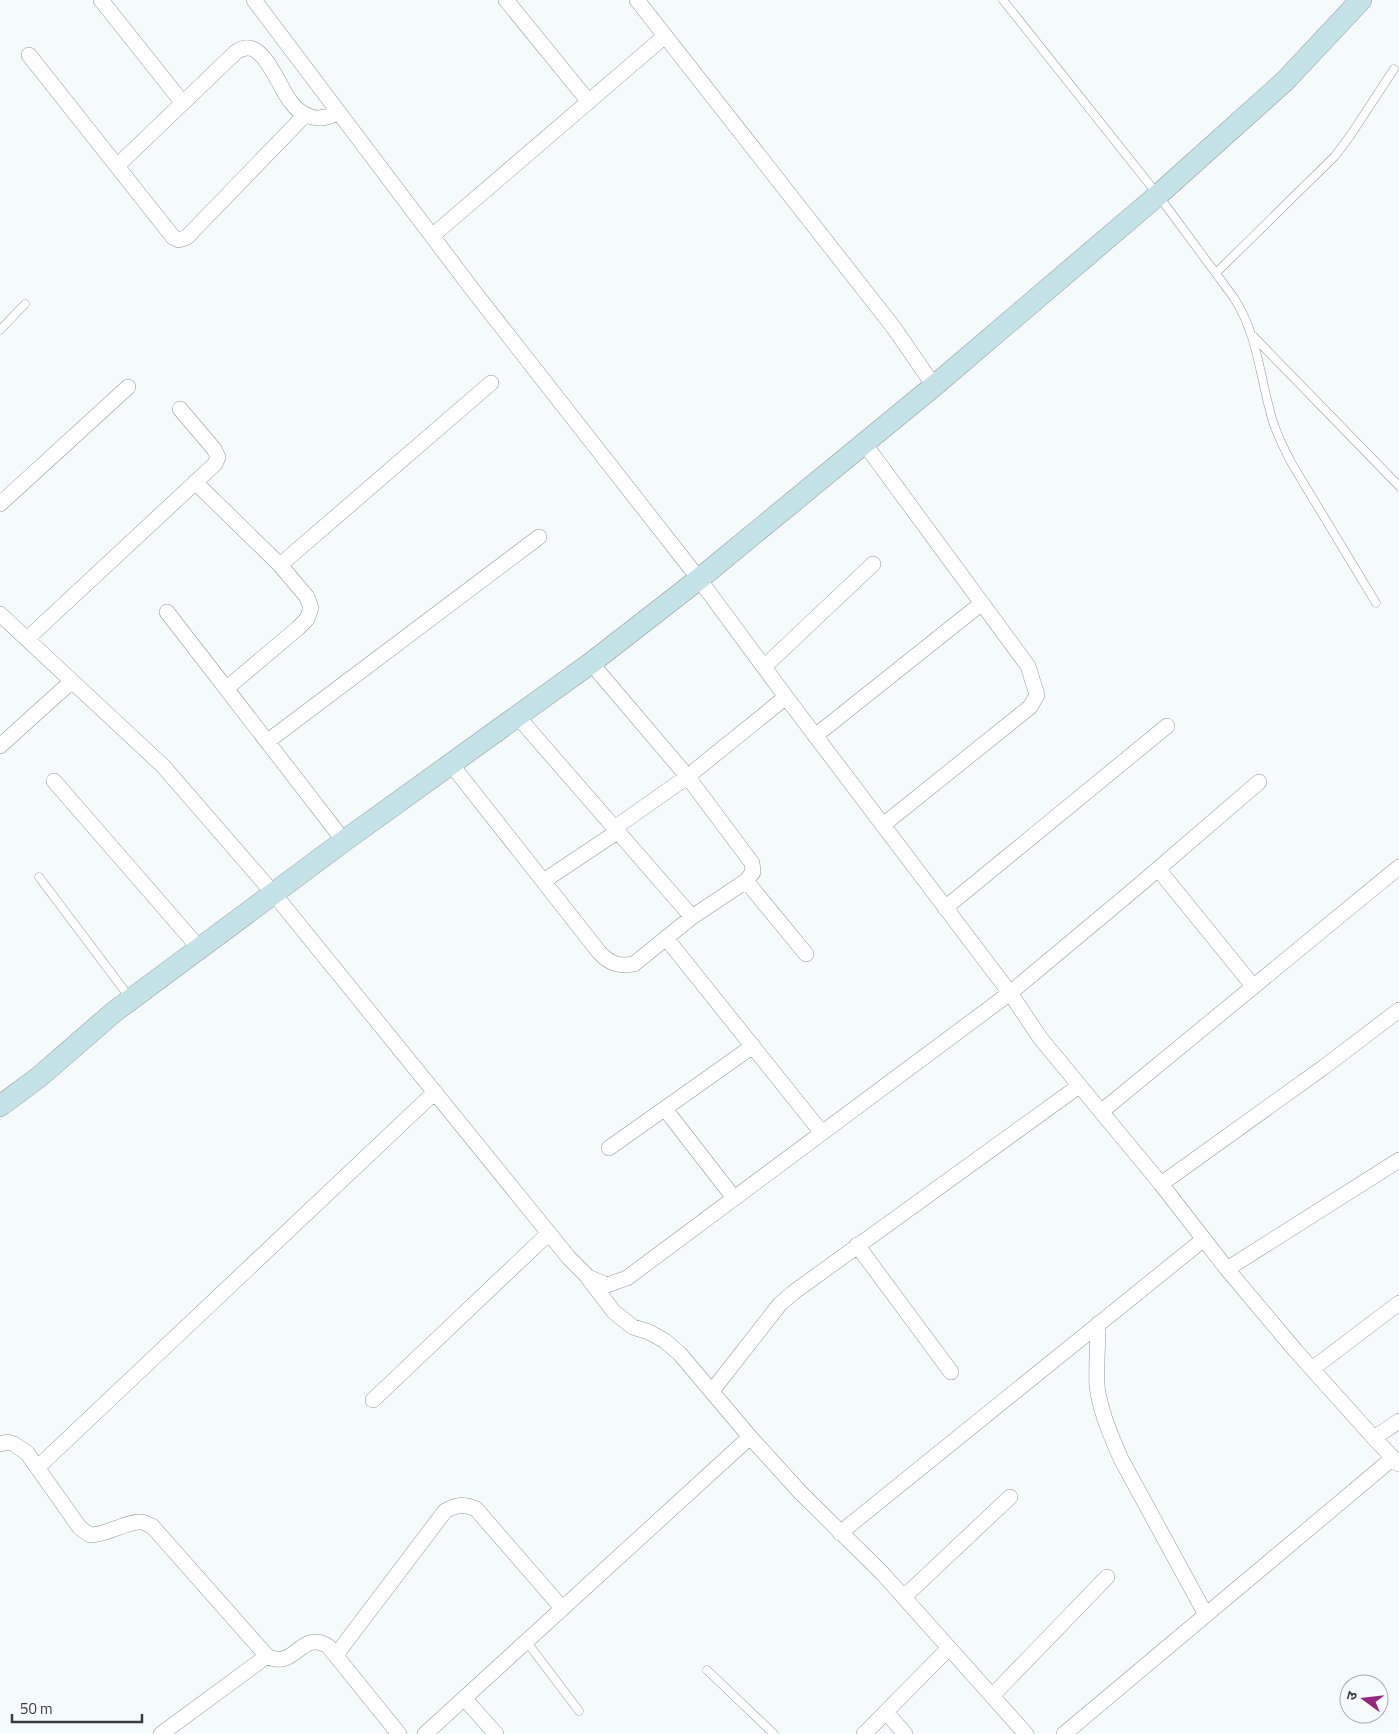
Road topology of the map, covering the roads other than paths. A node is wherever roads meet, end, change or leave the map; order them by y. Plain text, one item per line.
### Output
1 (101, 0) edge
2 (254, 0) edge
3 (506, 0) edge
4 (637, 0) edge
5 (1003, 0) edge
6 (1361, 0) edge
7 (665, 36) junction
8 (29, 55) dead end
9 (1394, 69) dead end
10 (182, 102) junction
11 (589, 102) junction
12 (339, 113) junction
13 (306, 115) junction
14 (117, 166) junction
15 (1158, 196) junction
16 (432, 236) junction
17 (1216, 273) junction
18 (26, 304) dead end
19 (0, 330) edge
20 (1252, 335) junction
21 (491, 383) dead end
22 (934, 386) junction
23 (128, 387) dead end
24 (180, 409) dead end
25 (864, 444) junction
26 (195, 482) junction
27 (1399, 486) edge
28 (0, 504) edge
29 (539, 537) dead end
30 (873, 564) dead end
31 (280, 565) junction
32 (699, 579) junction
33 (982, 603) junction
34 (1376, 603) dead end
35 (168, 612) dead end
36 (0, 614) edge
37 (27, 639) junction
38 (592, 663) junction
39 (764, 667) junction
40 (72, 682) junction
41 (226, 688) junction
42 (786, 697) junction
43 (518, 717) junction
44 (1167, 726) dead end
45 (815, 736) junction
46 (268, 741) junction
47 (0, 746) edge
48 (451, 764) junction
49 (688, 776) junction
50 (54, 781) dead end
51 (1259, 782) dead end
52 (883, 826) junction
53 (617, 832) junction
54 (344, 841) junction
55 (1399, 866) edge
56 (1158, 869) junction
57 (39, 877) dead end
58 (746, 881) junction
59 (545, 882) junction
60 (274, 894) junction
61 (945, 908) junction
62 (692, 917) junction
63 (666, 938) junction
64 (200, 949) junction
65 (806, 954) dead end
66 (1253, 986) junction
67 (1010, 993) junction
68 (131, 1000) junction
69 (1399, 1010) edge
70 (753, 1046) junction
71 (1079, 1086) junction
72 (435, 1092) junction
73 (0, 1106) edge
74 (665, 1108) junction
75 (1102, 1111) junction
76 (822, 1133) junction
77 (609, 1148) dead end
78 (1399, 1160) edge
79 (1161, 1184) junction
80 (734, 1198) junction
81 (549, 1233) junction
82 (1204, 1239) junction
83 (857, 1245) junction
84 (1227, 1269) junction
85 (588, 1277) junction
86 (1399, 1302) edge
87 (1098, 1324) junction
88 (1312, 1369) junction
89 (951, 1372) dead end
90 (712, 1391) junction
91 (373, 1400) dead end
92 (1399, 1421) edge
93 (750, 1437) junction
94 (1374, 1438) junction
95 (0, 1444) edge
96 (1396, 1461) edge
97 (38, 1467) junction
98 (1010, 1497) dead end
99 (840, 1533) junction
100 (1107, 1577) dead end
101 (904, 1597) junction
102 (562, 1608) junction
103 (1206, 1615) junction
104 (526, 1641) junction
105 (950, 1648) junction
106 (336, 1655) junction
107 (267, 1656) junction
108 (707, 1670) dead end
109 (992, 1696) junction
110 (464, 1698) junction
111 (579, 1711) dead end
112 (886, 1712) junction
113 (160, 1734) edge
114 (399, 1734) edge
115 (424, 1734) edge
116 (496, 1734) edge
117 (774, 1734) edge
118 (864, 1734) edge
119 (905, 1734) edge
120 (1026, 1734) edge
121 (1064, 1734) edge

1 - 10 street
2 - 12 street
3 - 11 street
4 - 7 street
5 - 15 lane
6 - 15 street
7 - 11 street
7 - 22 street
8 - 14 street
9 - 17 lane
10 - 13 street
10 - 14 street
11 - 16 street
12 - 13 street
12 - 16 street
13 - 14 street
15 - 17 lane
15 - 22 street
16 - 32 street
17 - 20 lane
18 - 19 lane
20 - 27 lane
20 - 34 lane
21 - 31 street
22 - 25 street
23 - 28 street
24 - 26 street
25 - 32 street
25 - 33 street
26 - 31 street
26 - 37 street
29 - 46 street
30 - 39 street
31 - 41 street
32 - 38 street
32 - 39 street
33 - 45 street
33 - 52 street
35 - 41 street
36 - 37 street
37 - 40 street
38 - 43 street
38 - 49 street
39 - 42 street
40 - 47 street
40 - 60 street
41 - 46 street
42 - 45 street
42 - 49 street
43 - 48 street
43 - 53 street
44 - 61 street
45 - 52 street
46 - 54 street
48 - 54 street
48 - 59 street
49 - 53 street
49 - 58 street
50 - 64 street
51 - 56 street
52 - 61 street
53 - 59 street
53 - 62 street
54 - 60 street
55 - 66 street
56 - 66 street
56 - 67 street
57 - 68 lane
58 - 62 street
58 - 65 street
59 - 63 street
60 - 64 street
60 - 72 street
61 - 67 street
62 - 63 street
63 - 70 street
64 - 68 street
66 - 75 street
67 - 71 street
67 - 76 street
68 - 73 street
69 - 79 street
70 - 74 street
70 - 76 street
71 - 75 street
71 - 83 street
72 - 81 street
72 - 97 street
74 - 77 street
74 - 80 street
75 - 79 street
76 - 80 street
78 - 84 street
79 - 82 street
80 - 85 street
81 - 85 street
81 - 91 street
82 - 84 street
82 - 87 street
83 - 89 street
83 - 90 street
84 - 88 street
85 - 90 street
86 - 88 street
87 - 99 street
87 - 103 street
88 - 94 street
90 - 93 street
92 - 94 street
93 - 99 street
93 - 102 street
94 - 96 street
95 - 97 street
96 - 103 street
97 - 107 street
98 - 101 street
99 - 101 street
100 - 109 street
101 - 105 street
102 - 104 street
102 - 106 street
103 - 121 street
104 - 110 street
104 - 111 lane
105 - 109 street
105 - 112 street
106 - 107 street
106 - 114 street
107 - 113 street
108 - 117 lane
109 - 120 street
110 - 115 street
110 - 116 street
112 - 118 street
112 - 119 street

